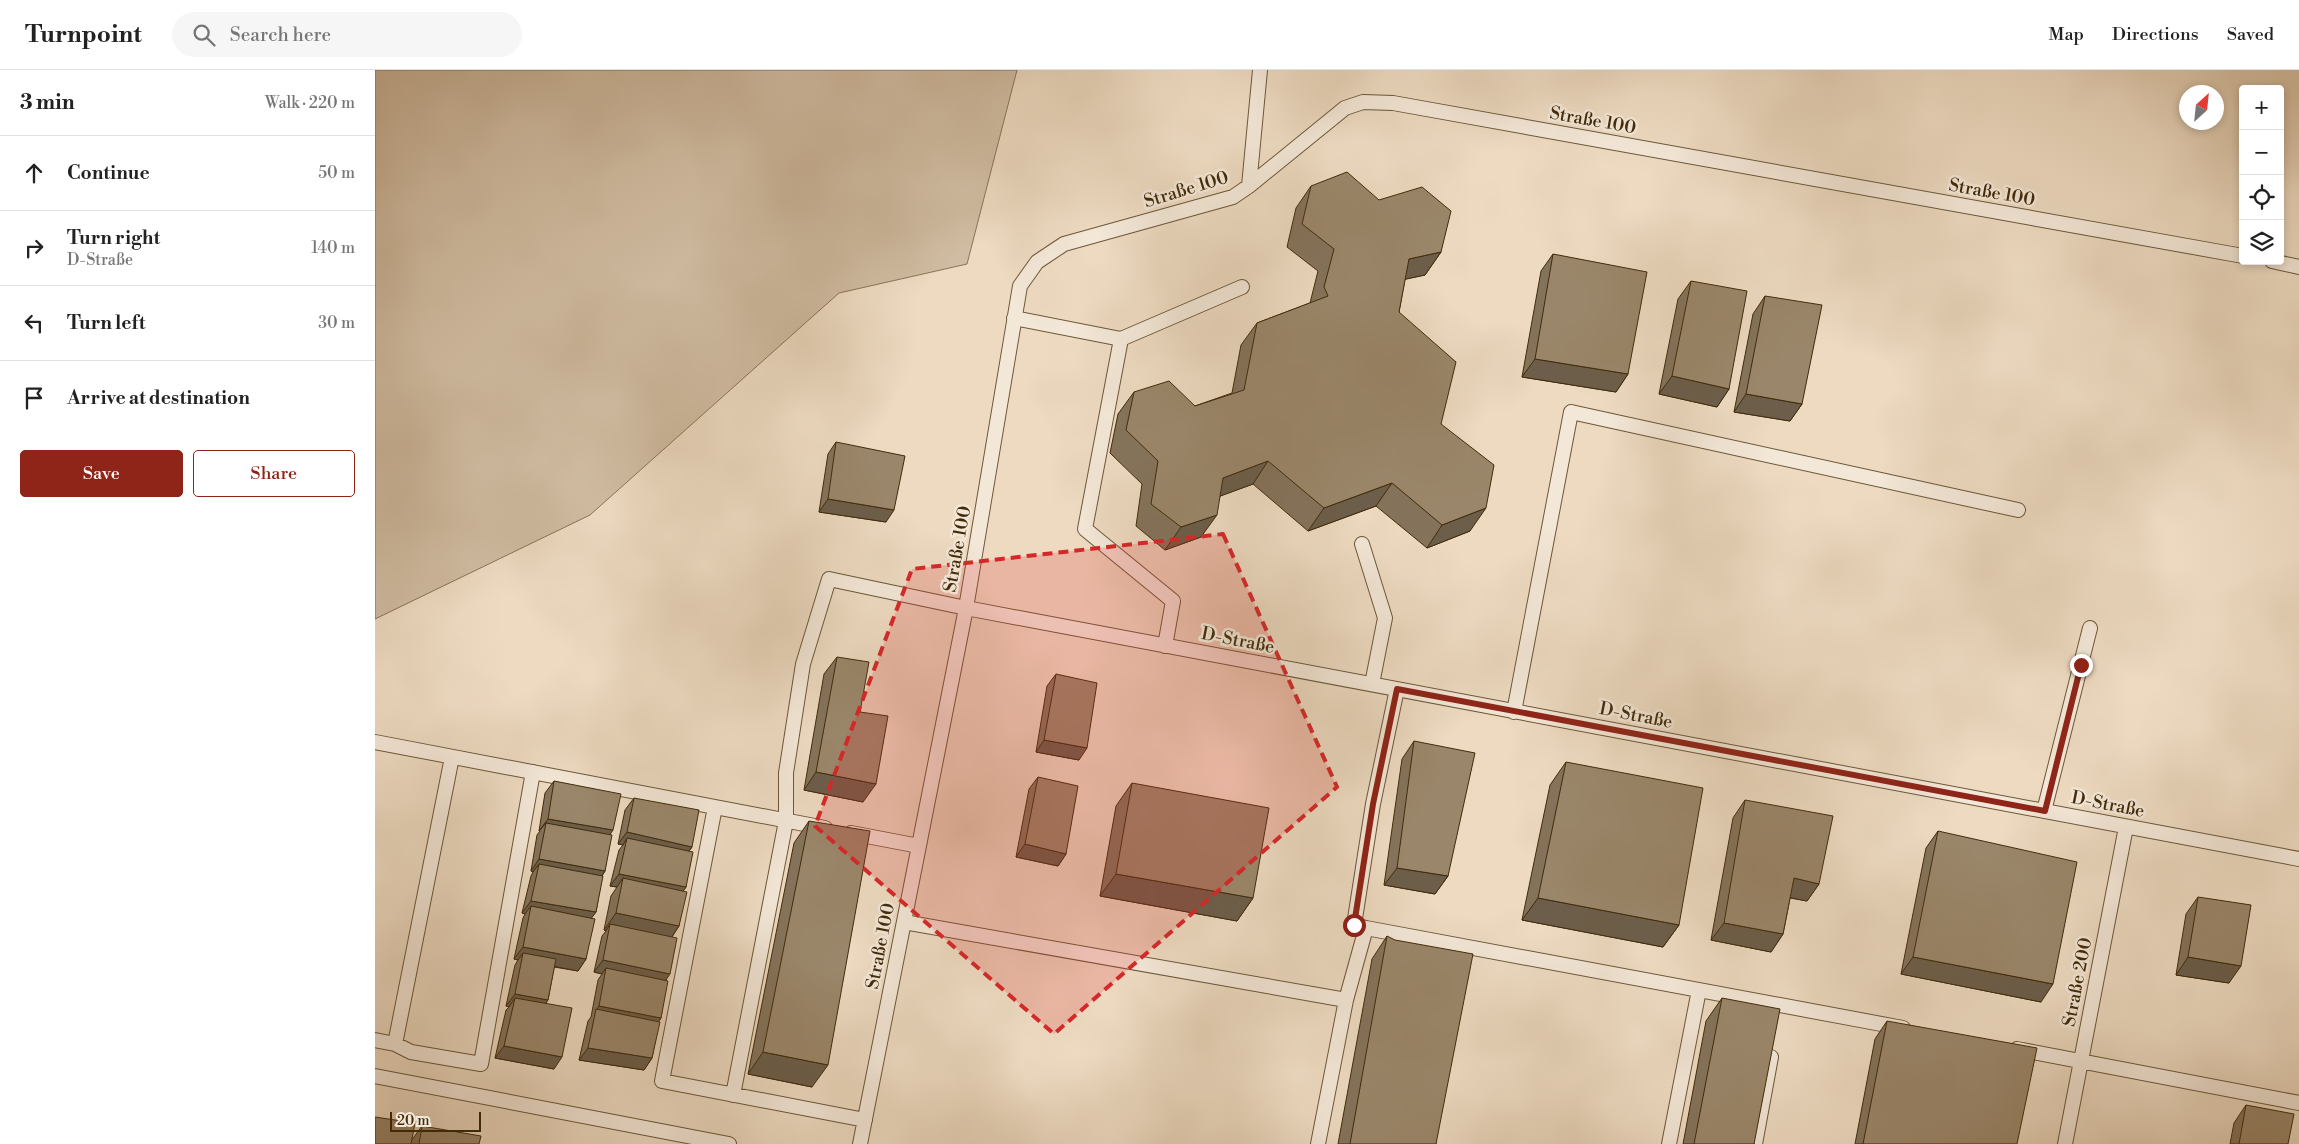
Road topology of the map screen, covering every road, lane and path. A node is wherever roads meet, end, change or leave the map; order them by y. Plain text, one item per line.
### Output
1 (1260, 70) edge
2 (1249, 186) junction
3 (2239, 255) edge
4 (2284, 264) edge
5 (2299, 267) edge
6 (1242, 288) dead end
7 (1015, 318) junction
8 (1121, 339) junction
9 (2018, 510) dead end
10 (1362, 544) dead end
11 (966, 608) junction
12 (2090, 628) dead end
13 (1165, 646) junction
14 (1372, 684) junction
15 (1397, 689) junction
16 (1514, 712) junction
17 (375, 742) edge
18 (452, 757) junction
19 (533, 772) junction
20 (715, 807) junction
21 (2045, 811) junction
22 (787, 821) junction
23 (2126, 826) junction
24 (919, 846) junction
25 (2299, 859) edge
26 (904, 922) junction
27 (1366, 928) junction
28 (1699, 990) junction
29 (1347, 1000) junction
30 (1916, 1030) edge
31 (375, 1040) edge
32 (1773, 1042) edge
33 (395, 1044) junction
34 (2003, 1046) edge
35 (2081, 1061) junction
36 (375, 1076) edge
37 (733, 1095) junction
38 (2299, 1102) edge
39 (865, 1120) junction
40 (729, 1144) edge
41 (860, 1144) edge
42 (1319, 1144) edge
43 (1669, 1144) edge
44 (1755, 1144) edge
45 (2065, 1144) edge

1 - 2 lane
2 - 3 lane, Straße 100
2 - 7 lane, Straße 100
4 - 5 lane
6 - 8 lane
7 - 8 lane
7 - 11 lane, Straße 100
8 - 13 lane
9 - 16 lane
10 - 14 lane
11 - 13 lane, D-Straße
11 - 22 lane, D-Straße
11 - 24 lane, Straße 100
12 - 21 lane
13 - 14 lane, D-Straße
14 - 15 lane, D-Straße
15 - 16 lane, D-Straße
15 - 27 lane
16 - 21 lane, D-Straße
17 - 18 lane
18 - 19 lane
18 - 33 lane
19 - 20 lane
19 - 33 lane
20 - 22 lane
20 - 37 lane
21 - 23 lane, D-Straße
22 - 24 lane
22 - 37 lane
23 - 25 lane, D-Straße
23 - 35 lane, Straße 200
24 - 26 lane, Straße 100
26 - 29 lane
26 - 39 lane, Straße 100
27 - 28 lane
27 - 29 lane
28 - 30 lane
28 - 43 lane
29 - 42 lane
31 - 33 lane
32 - 44 lane
34 - 35 lane
35 - 38 lane
35 - 45 lane, Straße 200
36 - 40 lane
37 - 39 lane
39 - 41 lane, Straße 100

